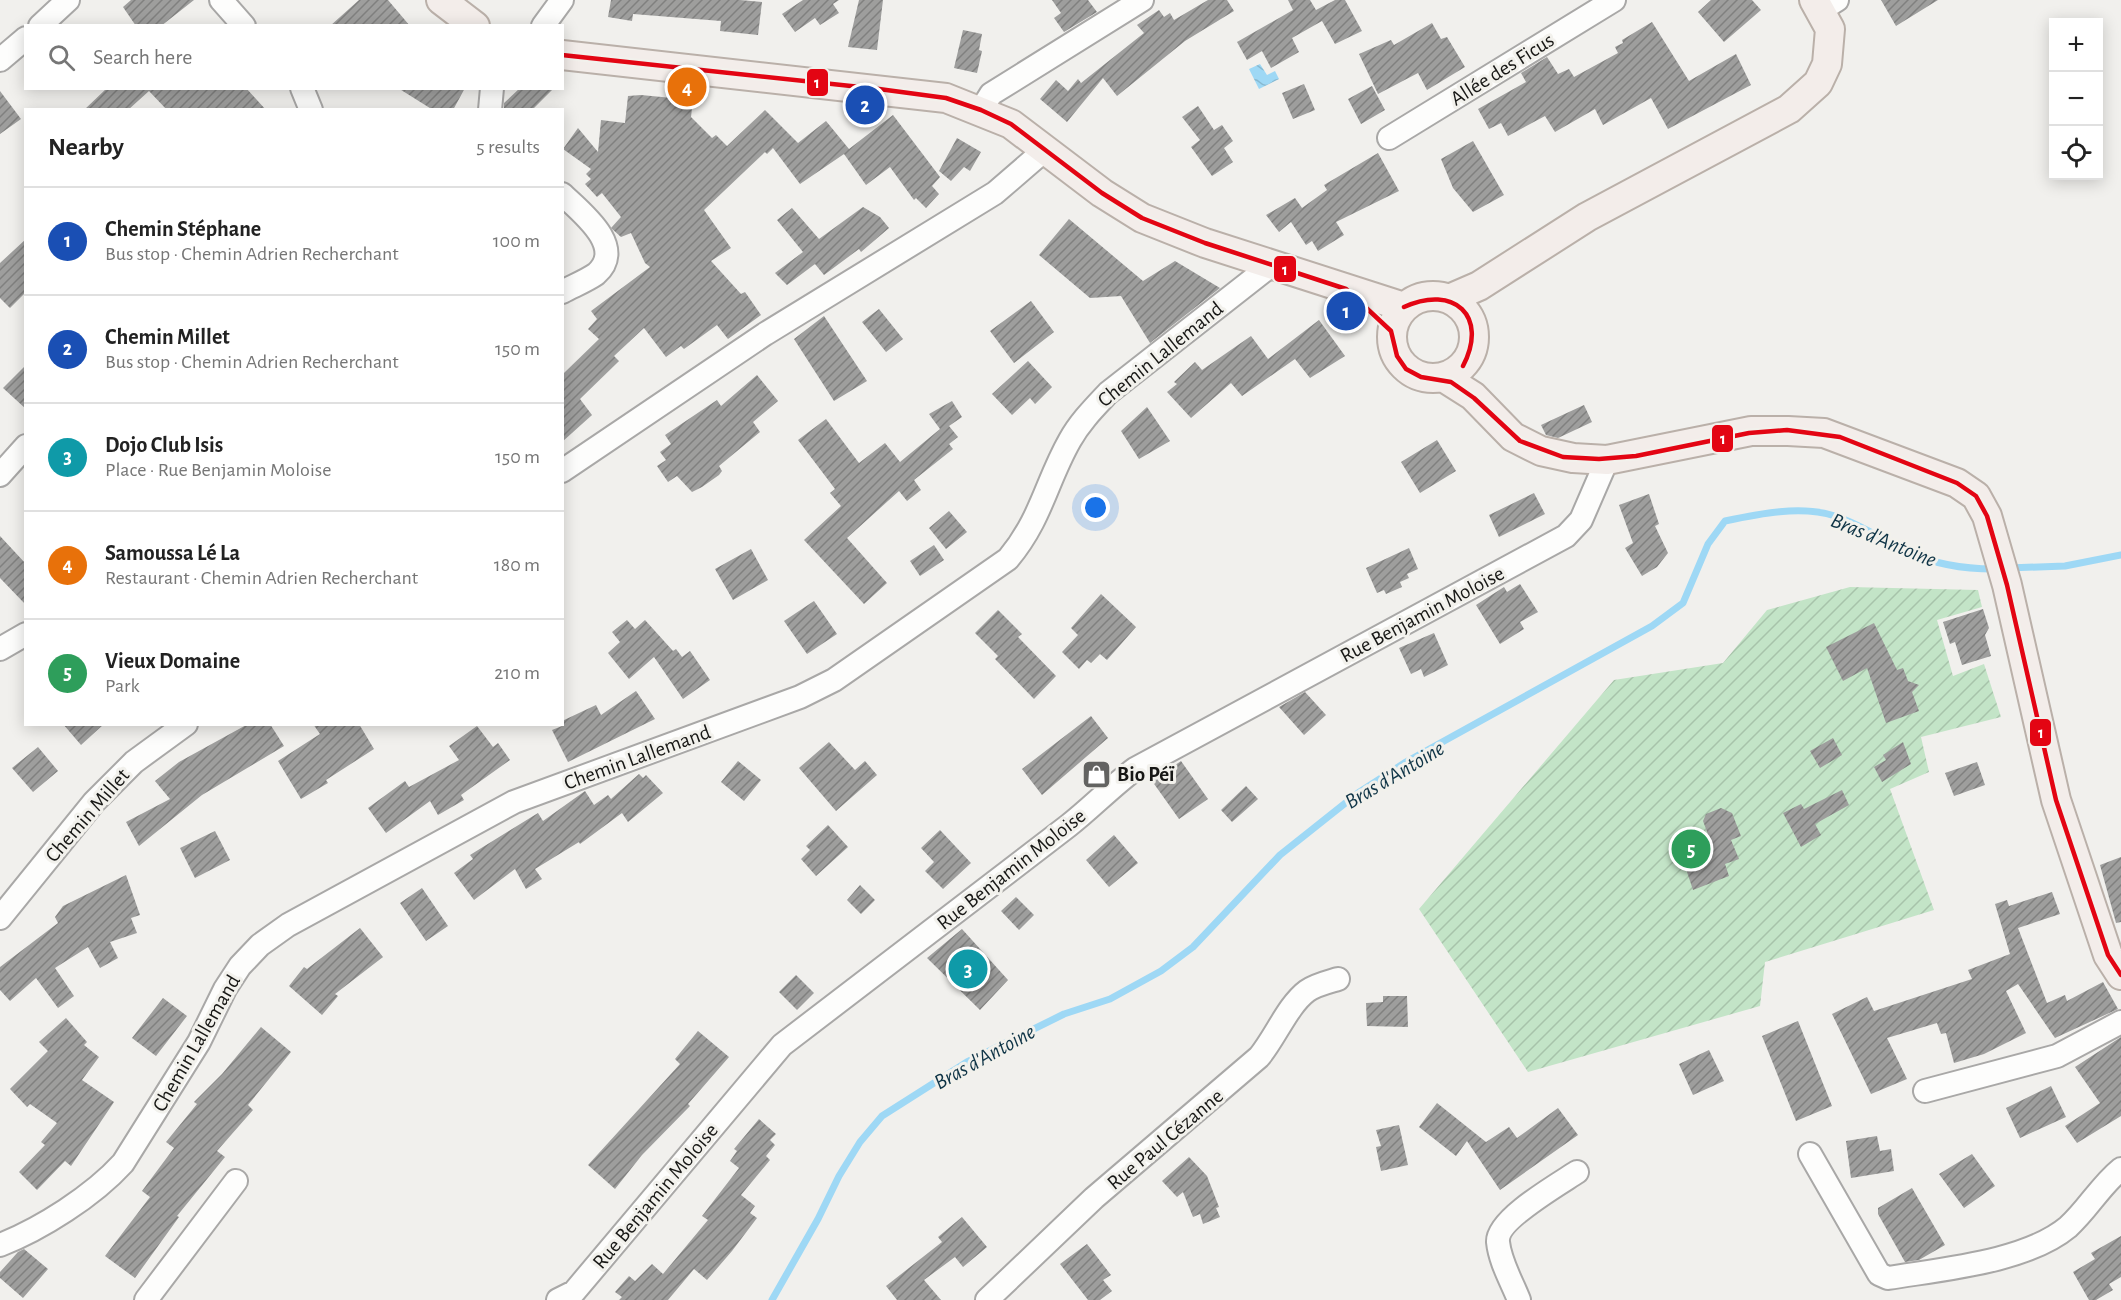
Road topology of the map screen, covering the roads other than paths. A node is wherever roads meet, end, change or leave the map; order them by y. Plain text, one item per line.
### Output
1 (68, 0) edge
2 (221, 0) edge
3 (441, 0) edge
4 (562, 0) edge
5 (1142, 0) edge
6 (1614, 0) edge
7 (1824, 3) edge
8 (42, 24) edge
9 (242, 24) edge
10 (472, 24) edge
11 (544, 24) edge
12 (24, 40) edge
13 (564, 55) edge
14 (0, 60) edge
15 (303, 90) edge
16 (492, 90) edge
17 (311, 108) edge
18 (490, 108) edge
19 (981, 110) junction
20 (1389, 138) dead end
21 (1046, 149) junction
22 (564, 196) edge
23 (1274, 263) junction
24 (564, 291) edge
25 (1459, 308) junction
26 (1398, 319) junction
27 (1453, 372) junction
28 (24, 448) edge
29 (1607, 460) junction
30 (564, 470) edge
31 (0, 475) edge
32 (24, 635) edge
33 (0, 649) edge
34 (183, 726) edge
35 (0, 918) edge
36 (2121, 975) edge
37 (1338, 979) dead end
38 (2121, 1022) edge
39 (1925, 1091) dead end
40 (1810, 1154) dead end
41 (2121, 1169) edge
42 (1577, 1172) dead end
43 (236, 1181) dead end
44 (0, 1245) edge
45 (146, 1300) edge
46 (558, 1300) edge
47 (987, 1300) edge
48 (1519, 1300) edge

1 - 8 street
2 - 9 street
3 - 10 main road
4 - 11 street
5 - 19 street
6 - 20 street, Allée des Ficus
7 - 25 main road
12 - 14 street
13 - 19 main road
15 - 17 street
16 - 18 street
19 - 21 main road
21 - 23 main road
21 - 30 street
22 - 24 street
23 - 26 main road
23 - 44 street, Chemin Lallemand
25 - 26 main road
25 - 27 main road
26 - 27 main road
27 - 29 main road
28 - 31 street
29 - 36 main road
29 - 46 street, Rue Benjamin Moloise
32 - 33 street
34 - 35 street, Chemin Millet
37 - 47 street, Rue Paul Cézanne
38 - 39 street
40 - 41 street
42 - 48 street
43 - 45 street

